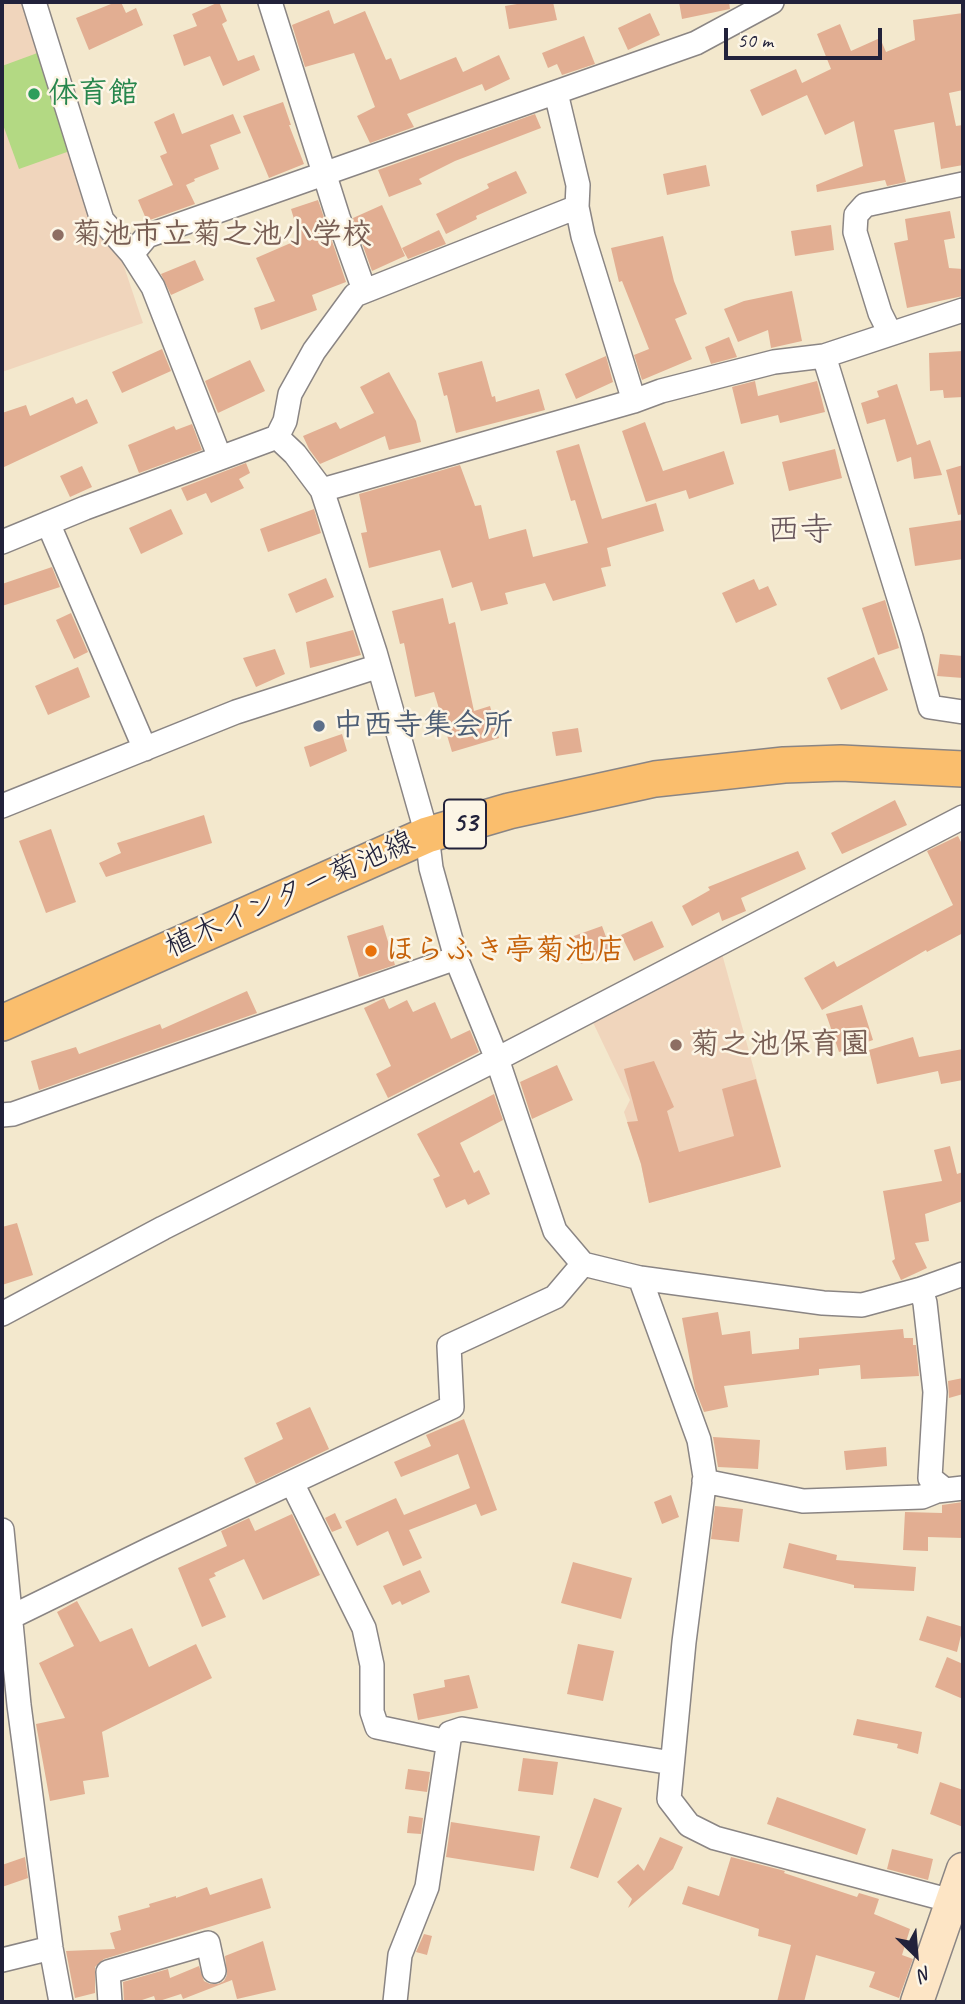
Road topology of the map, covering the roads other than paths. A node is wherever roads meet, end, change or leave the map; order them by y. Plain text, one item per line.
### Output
1 (34, 2) edge
2 (270, 2) edge
3 (772, 2) edge
4 (556, 93) junction
5 (324, 173) junction
6 (963, 184) edge
7 (577, 207) junction
8 (132, 254) junction
9 (364, 289) junction
10 (963, 310) edge
11 (890, 333) junction
12 (824, 356) junction
13 (634, 401) junction
14 (277, 437) junction
15 (220, 458) junction
16 (322, 490) junction
17 (48, 523) junction
18 (2, 542) edge
19 (379, 666) junction
20 (963, 712) edge
21 (145, 749) junction
22 (963, 769) edge
23 (2, 806) edge
24 (963, 817) edge
25 (427, 835) junction
26 (456, 958) junction
27 (2, 1023) edge
28 (497, 1059) junction
29 (2, 1115) edge
30 (583, 1264) junction
31 (963, 1274) edge
32 (640, 1278) junction
33 (920, 1289) junction
34 (2, 1314) edge
35 (704, 1481) junction
36 (292, 1483) junction
37 (954, 1489) edge
38 (2, 1530) edge
39 (11, 1617) junction
40 (448, 1742) junction
41 (672, 1763) junction
42 (963, 1869) edge
43 (951, 1901) junction
44 (51, 1948) junction
45 (2, 1960) edge
46 (214, 1971) dead end
47 (61, 2002) edge
48 (110, 2002) edge
49 (395, 2002) edge
50 (917, 2002) edge

1 - 8 street
2 - 5 street
3 - 4 street
4 - 5 street
4 - 7 street
5 - 8 street
5 - 9 street
6 - 11 street
7 - 9 street
7 - 13 street
8 - 15 street
9 - 14 street
10 - 11 street
11 - 12 street
12 - 13 street
12 - 20 street
13 - 16 street
14 - 15 street
14 - 16 street
15 - 17 street
16 - 19 street
17 - 18 street
17 - 21 street
19 - 21 street
19 - 25 street
21 - 23 street
22 - 25 main road, 植木インター菊池線 / 53
24 - 28 street
25 - 26 street
25 - 27 main road, 植木インター菊池線 / 53
26 - 28 street
26 - 29 street
28 - 30 street
28 - 34 street
30 - 32 street
30 - 36 street
31 - 33 street
32 - 33 street
32 - 35 street
33 - 37 street
35 - 37 street
35 - 41 street
36 - 39 street
36 - 40 street
38 - 39 street
39 - 44 street
40 - 41 street
40 - 49 street
41 - 43 street
42 - 43 street
43 - 50 street
44 - 45 street
44 - 47 street
46 - 48 street

